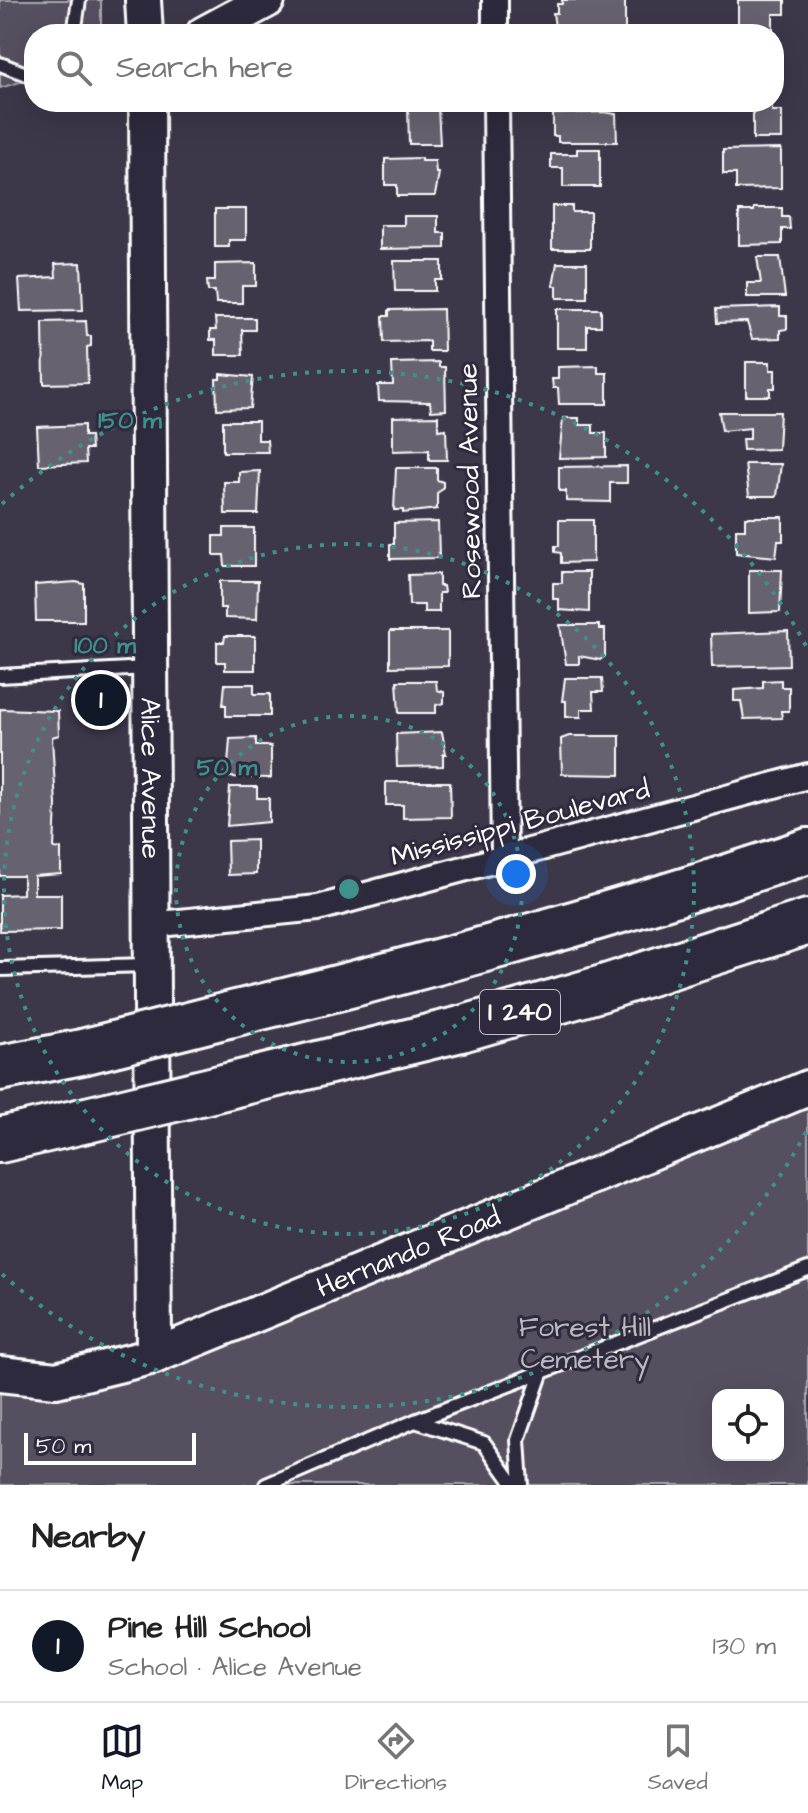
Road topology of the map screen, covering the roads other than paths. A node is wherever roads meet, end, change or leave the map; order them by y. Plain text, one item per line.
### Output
1 (79, 0) edge
2 (143, 0) edge
3 (267, 0) edge
4 (495, 0) edge
5 (75, 24) edge
6 (144, 24) edge
7 (223, 24) edge
8 (495, 24) edge
9 (0, 64) edge
10 (24, 73) edge
11 (147, 112) edge
12 (496, 112) edge
13 (150, 668) junction
14 (0, 676) edge
15 (808, 776) edge
16 (808, 851) edge
17 (504, 859) junction
18 (808, 922) edge
19 (150, 925) junction
20 (151, 965) junction
21 (0, 969) edge
22 (0, 1068) edge
23 (808, 1088) edge
24 (0, 1140) edge
25 (808, 1269) edge
26 (154, 1356) junction
27 (0, 1374) edge
28 (541, 1374) junction
29 (415, 1421) junction
30 (266, 1485) edge
31 (514, 1485) edge
32 (521, 1485) edge

1 - 5 lane
2 - 6 street
3 - 7 street
4 - 8 street
9 - 10 lane
11 - 13 street, Alice Avenue
12 - 17 street, Rosewood Avenue
13 - 14 lane
13 - 19 street, Alice Avenue
15 - 17 street, Mississippi Boulevard
16 - 22 highway, I 240, bridge
17 - 19 street, Mississippi Boulevard
18 - 24 highway, I 240, bridge
19 - 20 street, Alice Avenue
20 - 21 lane
20 - 26 street, Alice Avenue
23 - 26 street, Hernando Road
25 - 28 lane
26 - 27 street, Hernando Road
28 - 29 lane
28 - 32 lane
29 - 30 lane
29 - 31 lane

